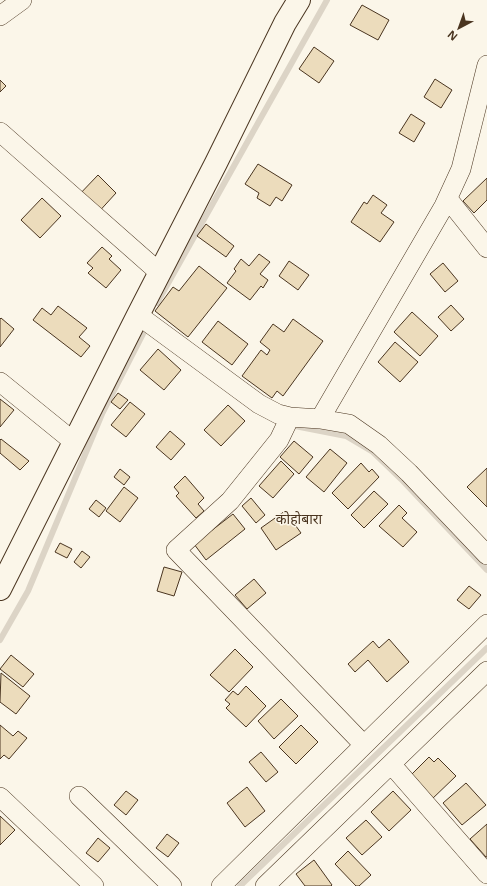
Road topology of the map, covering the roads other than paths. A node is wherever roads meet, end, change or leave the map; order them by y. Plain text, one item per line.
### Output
1 (22, 0) edge
2 (299, 0) edge
3 (0, 16) edge
4 (487, 65) edge
5 (480, 123) edge
6 (0, 132) edge
7 (448, 199) junction
8 (487, 248) edge
9 (160, 273) junction
10 (138, 315) junction
11 (0, 382) edge
12 (290, 417) junction
13 (320, 419) junction
14 (74, 442) junction
15 (487, 555) edge
16 (3, 576) edge
17 (487, 624) edge
18 (487, 671) edge
19 (364, 745) junction
20 (391, 764) junction
21 (79, 796) dead end
22 (0, 797) edge
23 (487, 874) edge
24 (94, 886) edge
25 (172, 886) edge
26 (221, 886) edge
27 (265, 886) edge

1 - 3 street
2 - 9 street
4 - 5 street
5 - 7 street
6 - 9 street
7 - 8 street
7 - 13 street
9 - 10 street
10 - 12 street
10 - 14 street
11 - 14 street
12 - 13 street
12 - 19 street
13 - 15 street
14 - 16 street
17 - 19 street
18 - 20 street
19 - 26 street
20 - 23 street
20 - 27 street
21 - 25 street
22 - 24 street

